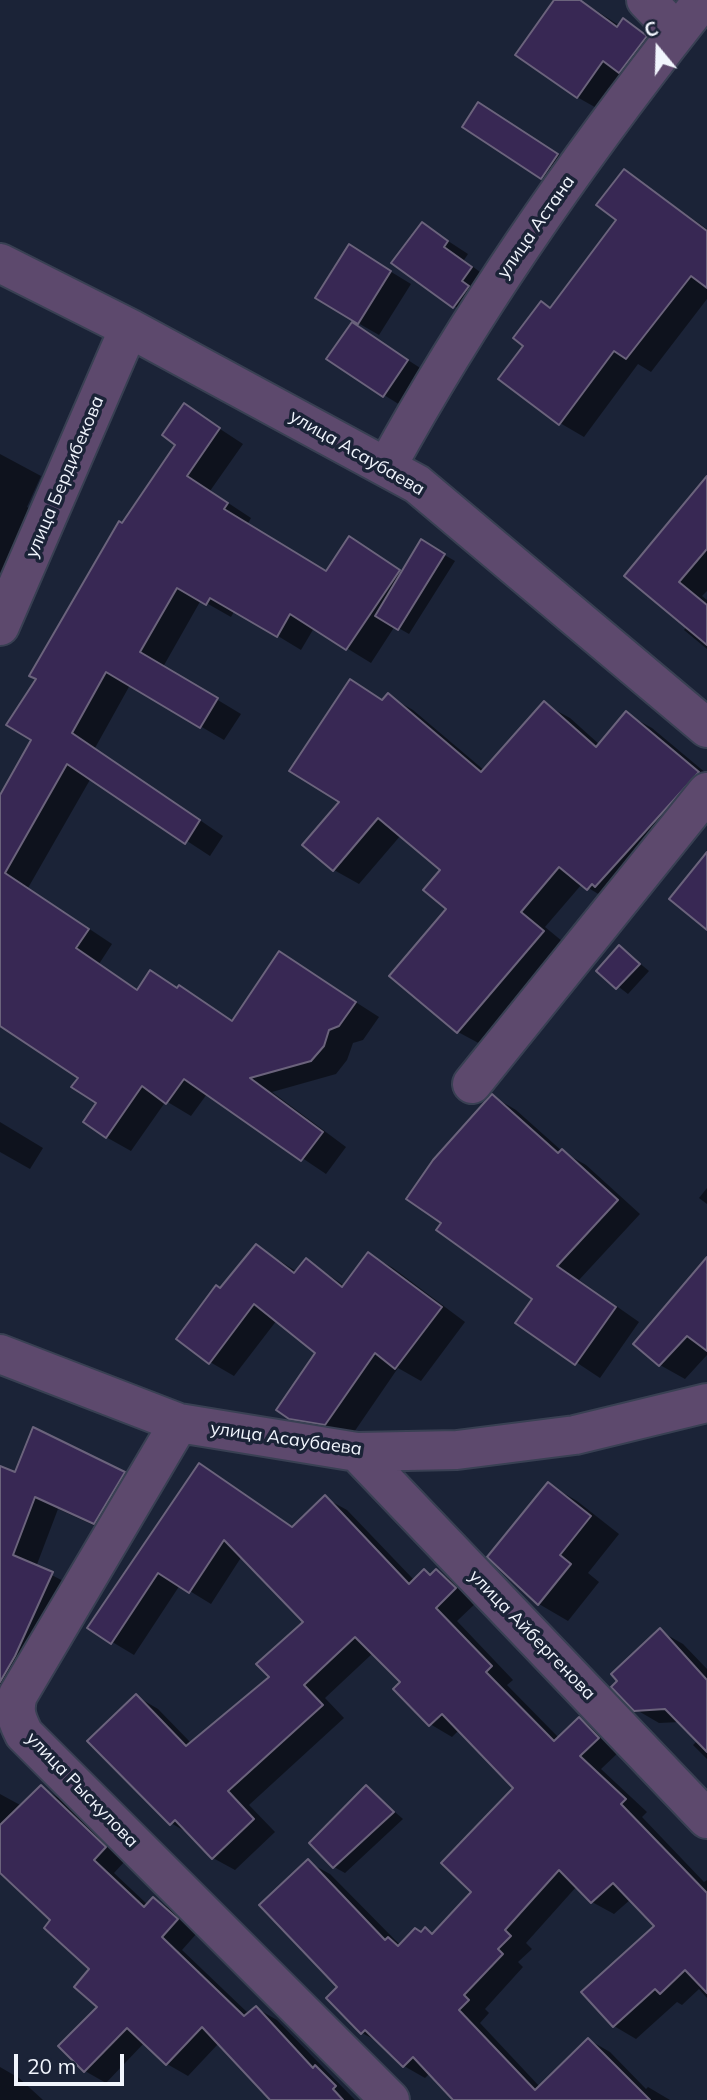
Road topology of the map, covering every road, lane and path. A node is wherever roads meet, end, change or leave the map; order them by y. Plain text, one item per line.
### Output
1 (646, 0) edge
2 (703, 0) edge
3 (677, 32) junction
4 (0, 263) edge
5 (129, 328) junction
6 (387, 467) junction
7 (0, 626) edge
8 (707, 728) edge
9 (707, 792) edge
10 (472, 1084) dead end
11 (0, 1354) edge
12 (707, 1403) edge
13 (179, 1423) junction
14 (357, 1452) junction
15 (707, 1819) edge
16 (390, 2100) edge

1 - 3 street
2 - 3 street, улица Астана
3 - 6 street, улица Астана
4 - 5 street, улица Асаубаева
5 - 6 street, улица Асаубаева
5 - 7 street, улица Бердибекова
6 - 8 street, улица Асаубаева
9 - 10 street
11 - 13 street, улица Асаубаева
12 - 14 street, улица Асаубаева
13 - 14 street, улица Асаубаева
13 - 16 street, улица Рыскулова
14 - 15 street, улица Айбергенова

